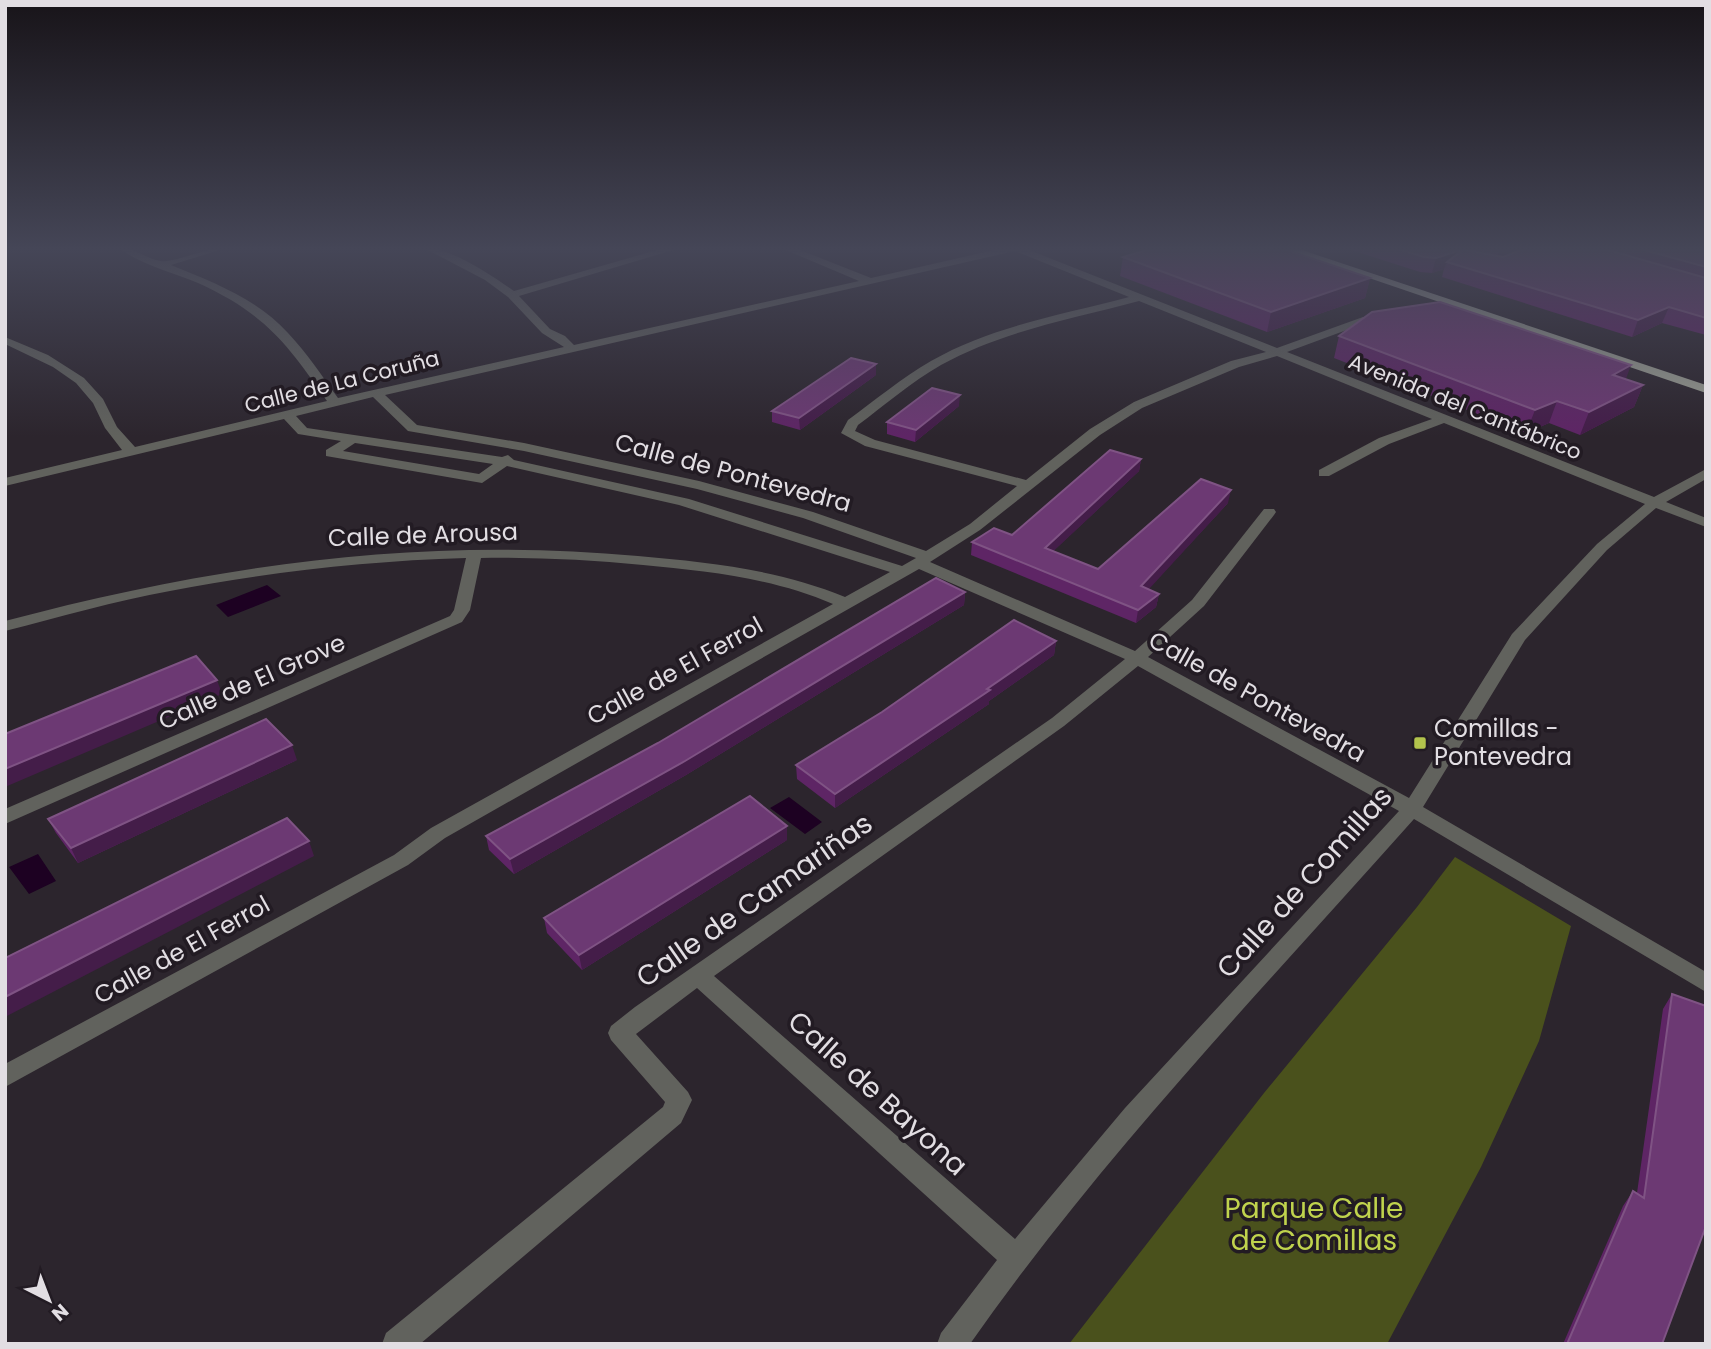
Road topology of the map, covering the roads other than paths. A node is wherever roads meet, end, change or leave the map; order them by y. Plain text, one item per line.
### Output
1 (254, 311) edge
2 (527, 311) edge
3 (732, 311) edge
4 (1092, 311) edge
5 (1171, 311) edge
6 (1474, 311) edge
7 (1506, 311) edge
8 (1367, 318) edge
9 (5, 340) edge
10 (571, 348) junction
11 (1276, 353) junction
12 (1706, 376) edge
13 (1706, 389) edge
14 (376, 393) junction
15 (334, 402) junction
16 (288, 415) junction
17 (1443, 419) junction
18 (352, 439) junction
19 (524, 447) junction
20 (130, 452) junction
21 (505, 462) junction
22 (1324, 472) dead end
23 (1706, 473) edge
24 (5, 482) edge
25 (1028, 485) junction
26 (1654, 503) junction
27 (1269, 512) dead end
28 (1706, 523) edge
29 (474, 555) junction
30 (921, 561) junction
31 (844, 603) junction
32 (5, 626) edge
33 (1137, 658) junction
34 (1412, 809) junction
35 (5, 817) edge
36 (698, 975) junction
37 (1706, 983) edge
38 (5, 1076) edge
39 (1017, 1258) junction
40 (397, 1344) edge
41 (951, 1344) edge

1 - 15 street
2 - 10 street
3 - 10 street, Calle de La Coruña
4 - 25 street
5 - 11 street, Avenida del Cantábrico
6 - 13 main road
7 - 12 main road
8 - 11 street, Calle de El Ferrol
9 - 20 street
10 - 14 street, Calle de La Coruña
11 - 17 street, Avenida del Cantábrico
11 - 25 street, Calle de El Ferrol
14 - 15 street, Calle de La Coruña
14 - 19 street, Calle de Pontevedra
15 - 16 street, Calle de La Coruña
16 - 18 street, Calle de Pontevedra
16 - 20 street, Calle de La Coruña
17 - 22 street
17 - 26 street, Avenida del Cantábrico
18 - 21 street, Calle de Pontevedra
18 - 21 street
19 - 21 street
19 - 30 street, Calle de Pontevedra
20 - 24 street, Calle de La Coruña
21 - 30 street, Calle de Pontevedra
23 - 26 street, Calle de Comillas
25 - 30 street, Calle de El Ferrol
26 - 28 street, Avenida del Cantábrico
26 - 34 street, Calle de Comillas
27 - 33 street, Calle de Camariñas
29 - 31 street, Calle de Arousa
29 - 32 street, Calle de Arousa
29 - 35 street, Calle de El Grove
30 - 31 street, Calle de El Ferrol
30 - 33 street, Calle de Pontevedra
31 - 38 street, Calle de El Ferrol
33 - 34 street, Calle de Pontevedra
33 - 36 street, Calle de Camariñas
34 - 37 street, Calle de Pontevedra
34 - 39 street, Calle de Comillas
36 - 39 street, Calle de Bayona
36 - 40 street, Calle de Camariñas
39 - 41 street, Calle de Comillas

